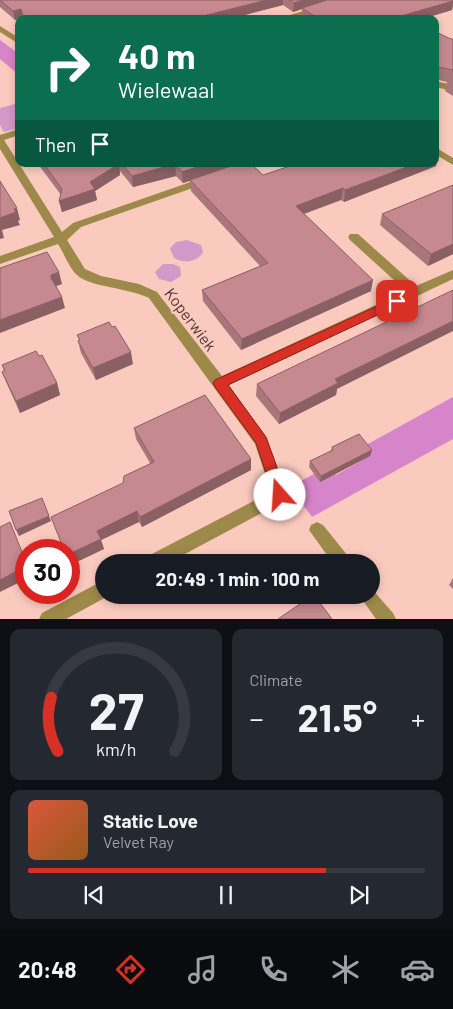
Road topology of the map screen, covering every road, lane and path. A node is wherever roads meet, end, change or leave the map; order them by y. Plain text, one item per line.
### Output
1 (348, 0) edge
2 (295, 15) edge
3 (0, 28) edge
4 (15, 39) edge
5 (439, 85) edge
6 (453, 88) edge
7 (15, 134) edge
8 (0, 140) edge
9 (439, 153) edge
10 (453, 162) edge
11 (15, 164) edge
12 (17, 167) edge
13 (216, 176) edge
14 (354, 237) dead end
15 (62, 239) junction
16 (0, 260) edge
17 (453, 274) edge
18 (414, 292) junction
19 (220, 383) junction
20 (317, 530) dead end
21 (169, 554) edge
22 (336, 554) edge
23 (95, 594) edge
24 (375, 604) edge
25 (48, 619) edge
26 (387, 619) edge

1 - 2 street
3 - 4 street
5 - 6 street
7 - 8 street, Koperwiek
8 - 11 street, Koperwiek
9 - 10 street
12 - 15 street, Koperwiek
13 - 15 street
14 - 18 street
15 - 16 street
15 - 19 street, Koperwiek
17 - 18 street
18 - 19 street
19 - 21 street, Koperwiek
20 - 22 street
23 - 25 street
24 - 26 street

